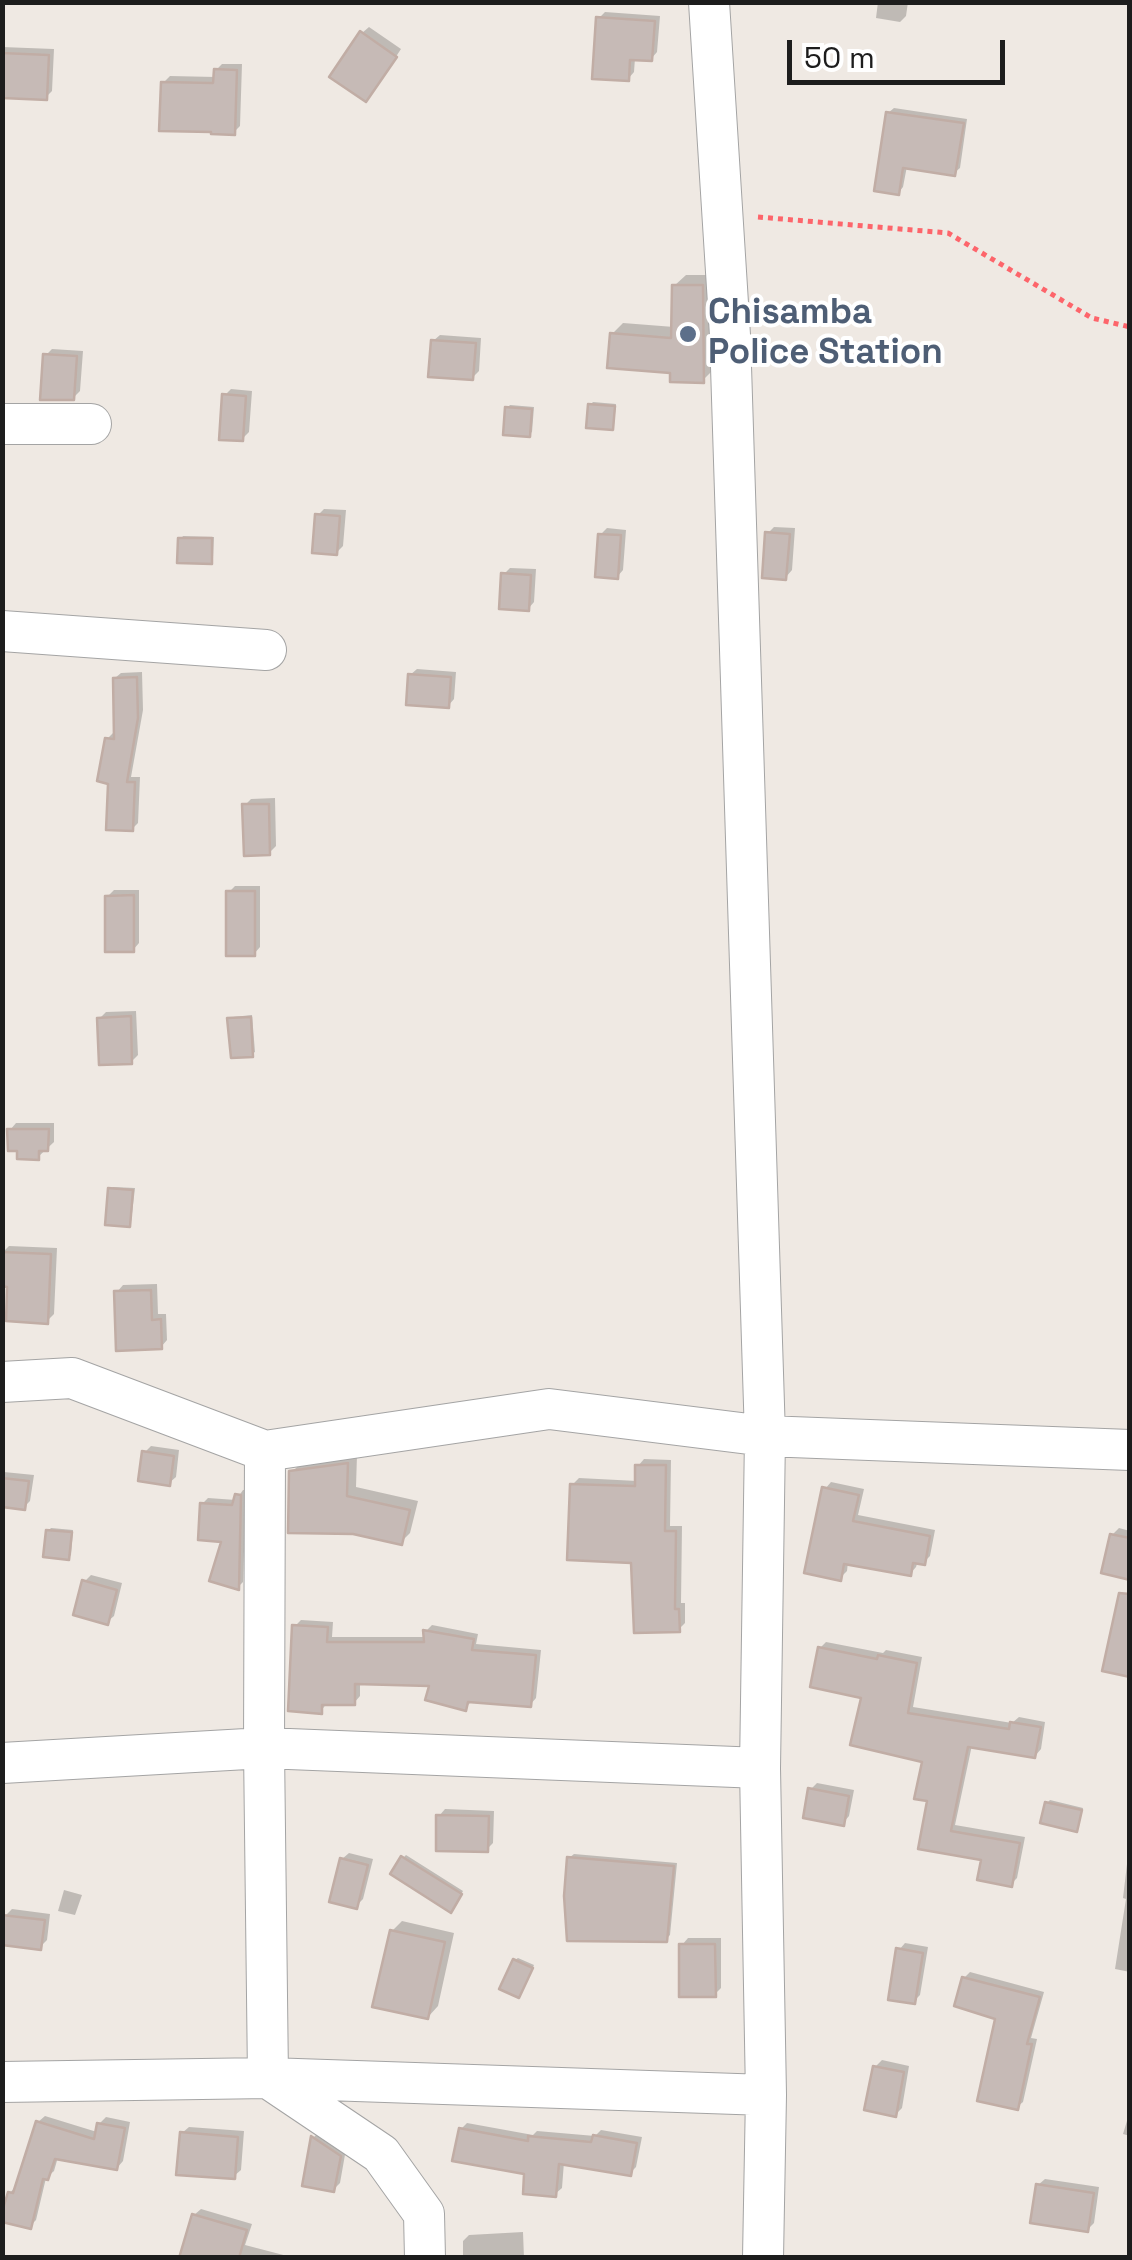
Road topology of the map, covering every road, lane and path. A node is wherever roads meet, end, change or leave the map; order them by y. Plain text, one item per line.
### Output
1 (709, 2) edge
2 (723, 215) junction
3 (1130, 327) edge
4 (2, 424) edge
5 (91, 424) dead end
6 (2, 631) edge
7 (266, 650) dead end
8 (2, 1382) edge
9 (765, 1436) junction
10 (1130, 1450) edge
11 (265, 1451) junction
12 (264, 1748) junction
13 (2, 1762) edge
14 (760, 1768) junction
15 (268, 2078) junction
16 (2, 2082) edge
17 (766, 2095) junction
18 (425, 2258) edge
19 (762, 2258) edge

1 - 2 street
2 - 3 path
2 - 9 street
4 - 5 street
6 - 7 street
8 - 11 street
9 - 10 street
9 - 11 street
9 - 14 street
11 - 12 street
12 - 13 street
12 - 14 street
12 - 15 street
14 - 17 street
15 - 16 street
15 - 17 street
15 - 18 street
17 - 19 street

